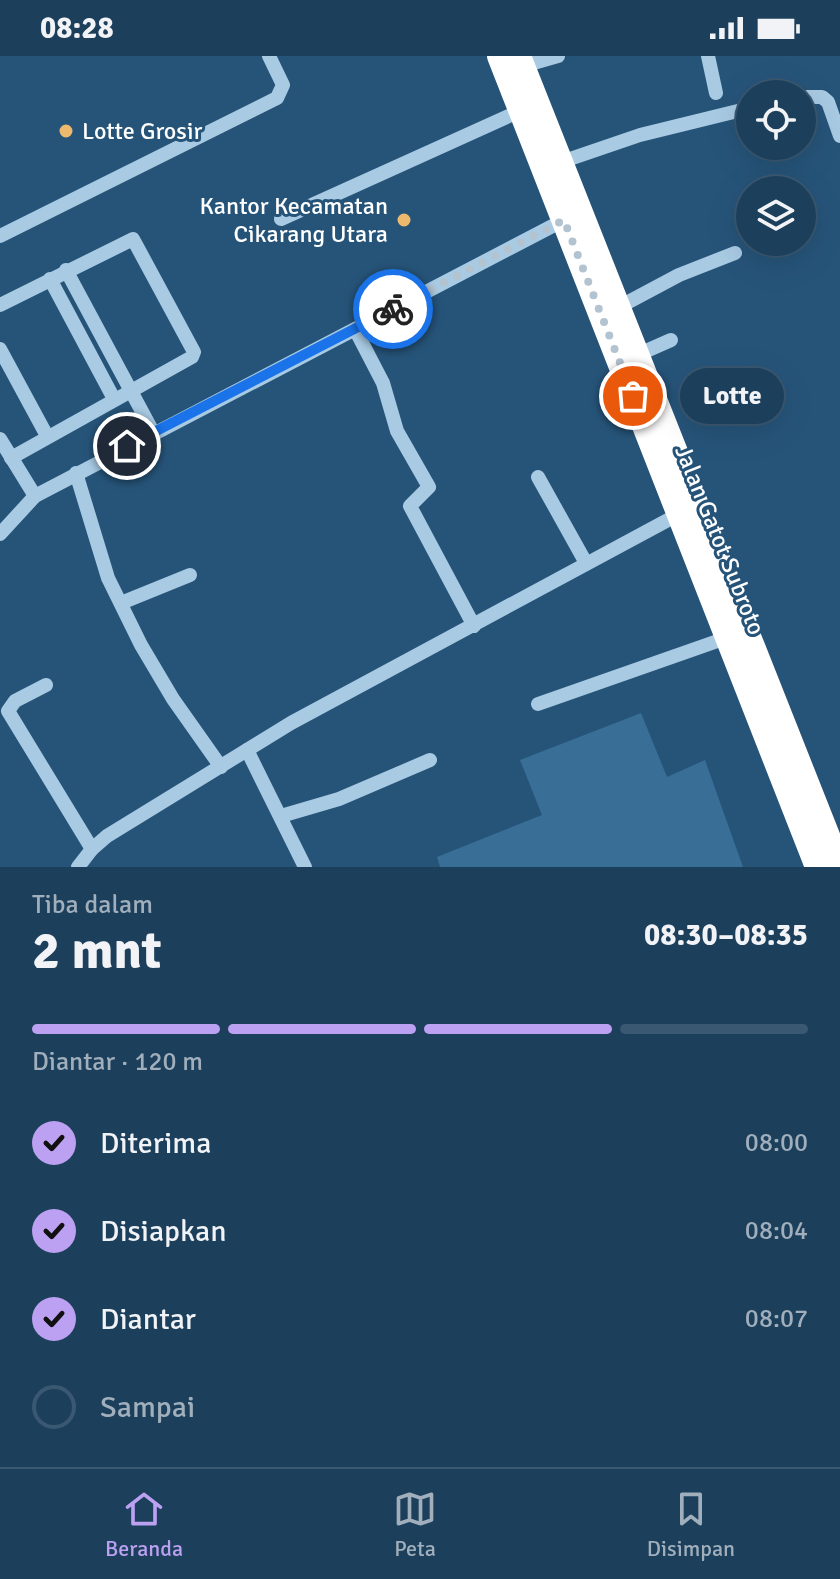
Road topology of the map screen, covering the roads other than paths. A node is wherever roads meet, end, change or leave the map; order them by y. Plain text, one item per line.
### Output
1 (269, 56) edge
2 (499, 56) edge
3 (558, 56) edge
4 (708, 56) edge
5 (521, 61) edge
6 (716, 93) dead end
7 (816, 97) edge
8 (520, 111) junction
9 (736, 111) edge
10 (840, 136) edge
11 (561, 162) junction
12 (281, 219) dead end
13 (564, 220) junction
14 (0, 236) edge
15 (735, 253) dead end
16 (66, 270) junction
17 (50, 279) junction
18 (0, 305) edge
19 (619, 307) junction
20 (355, 329) junction
21 (671, 340) dead end
22 (0, 349) edge
23 (637, 355) junction
24 (130, 390) junction
25 (114, 399) junction
26 (153, 432) junction
27 (47, 436) junction
28 (0, 439) edge
29 (11, 458) junction
30 (76, 473) junction
31 (538, 477) dead end
32 (35, 496) junction
33 (679, 514) junction
34 (0, 534) edge
35 (586, 563) junction
36 (190, 575) dead end
37 (121, 603) junction
38 (474, 626) junction
39 (729, 637) junction
40 (46, 685) dead end
41 (538, 704) dead end
42 (247, 750) junction
43 (430, 760) dead end
44 (221, 767) junction
45 (281, 816) junction
46 (92, 849) junction
47 (833, 858) edge
48 (78, 867) edge
49 (305, 867) edge

1 - 14 street
2 - 8 highway, Jalan Gatot Subroto
3 - 5 street
4 - 6 street
5 - 11 highway, Jalan Gatot Subroto
7 - 10 street
8 - 12 street
8 - 13 highway, Jalan Gatot Subroto
9 - 11 street
11 - 19 highway, Jalan Gatot Subroto
13 - 20 street
13 - 33 highway, Jalan Gatot Subroto
15 - 19 street
16 - 17 street
16 - 24 street
16 - 24 street
17 - 18 street
17 - 25 street
19 - 23 highway, Jalan Gatot Subroto
20 - 26 street
20 - 38 street
21 - 23 street
22 - 27 street
23 - 47 highway, Jalan Gatot Subroto
24 - 25 street
24 - 26 street
25 - 27 street
26 - 30 street
27 - 29 street
28 - 29 street
29 - 32 street
30 - 32 street
30 - 37 street
31 - 35 street
32 - 34 street
33 - 35 street
33 - 39 highway, Jalan Gatot Subroto
35 - 38 street
36 - 37 street
37 - 44 street
38 - 42 street
39 - 41 street
39 - 47 highway, Jalan Gatot Subroto
40 - 46 street
42 - 44 street
42 - 45 street
43 - 45 street
44 - 46 street
45 - 49 street
46 - 48 street

